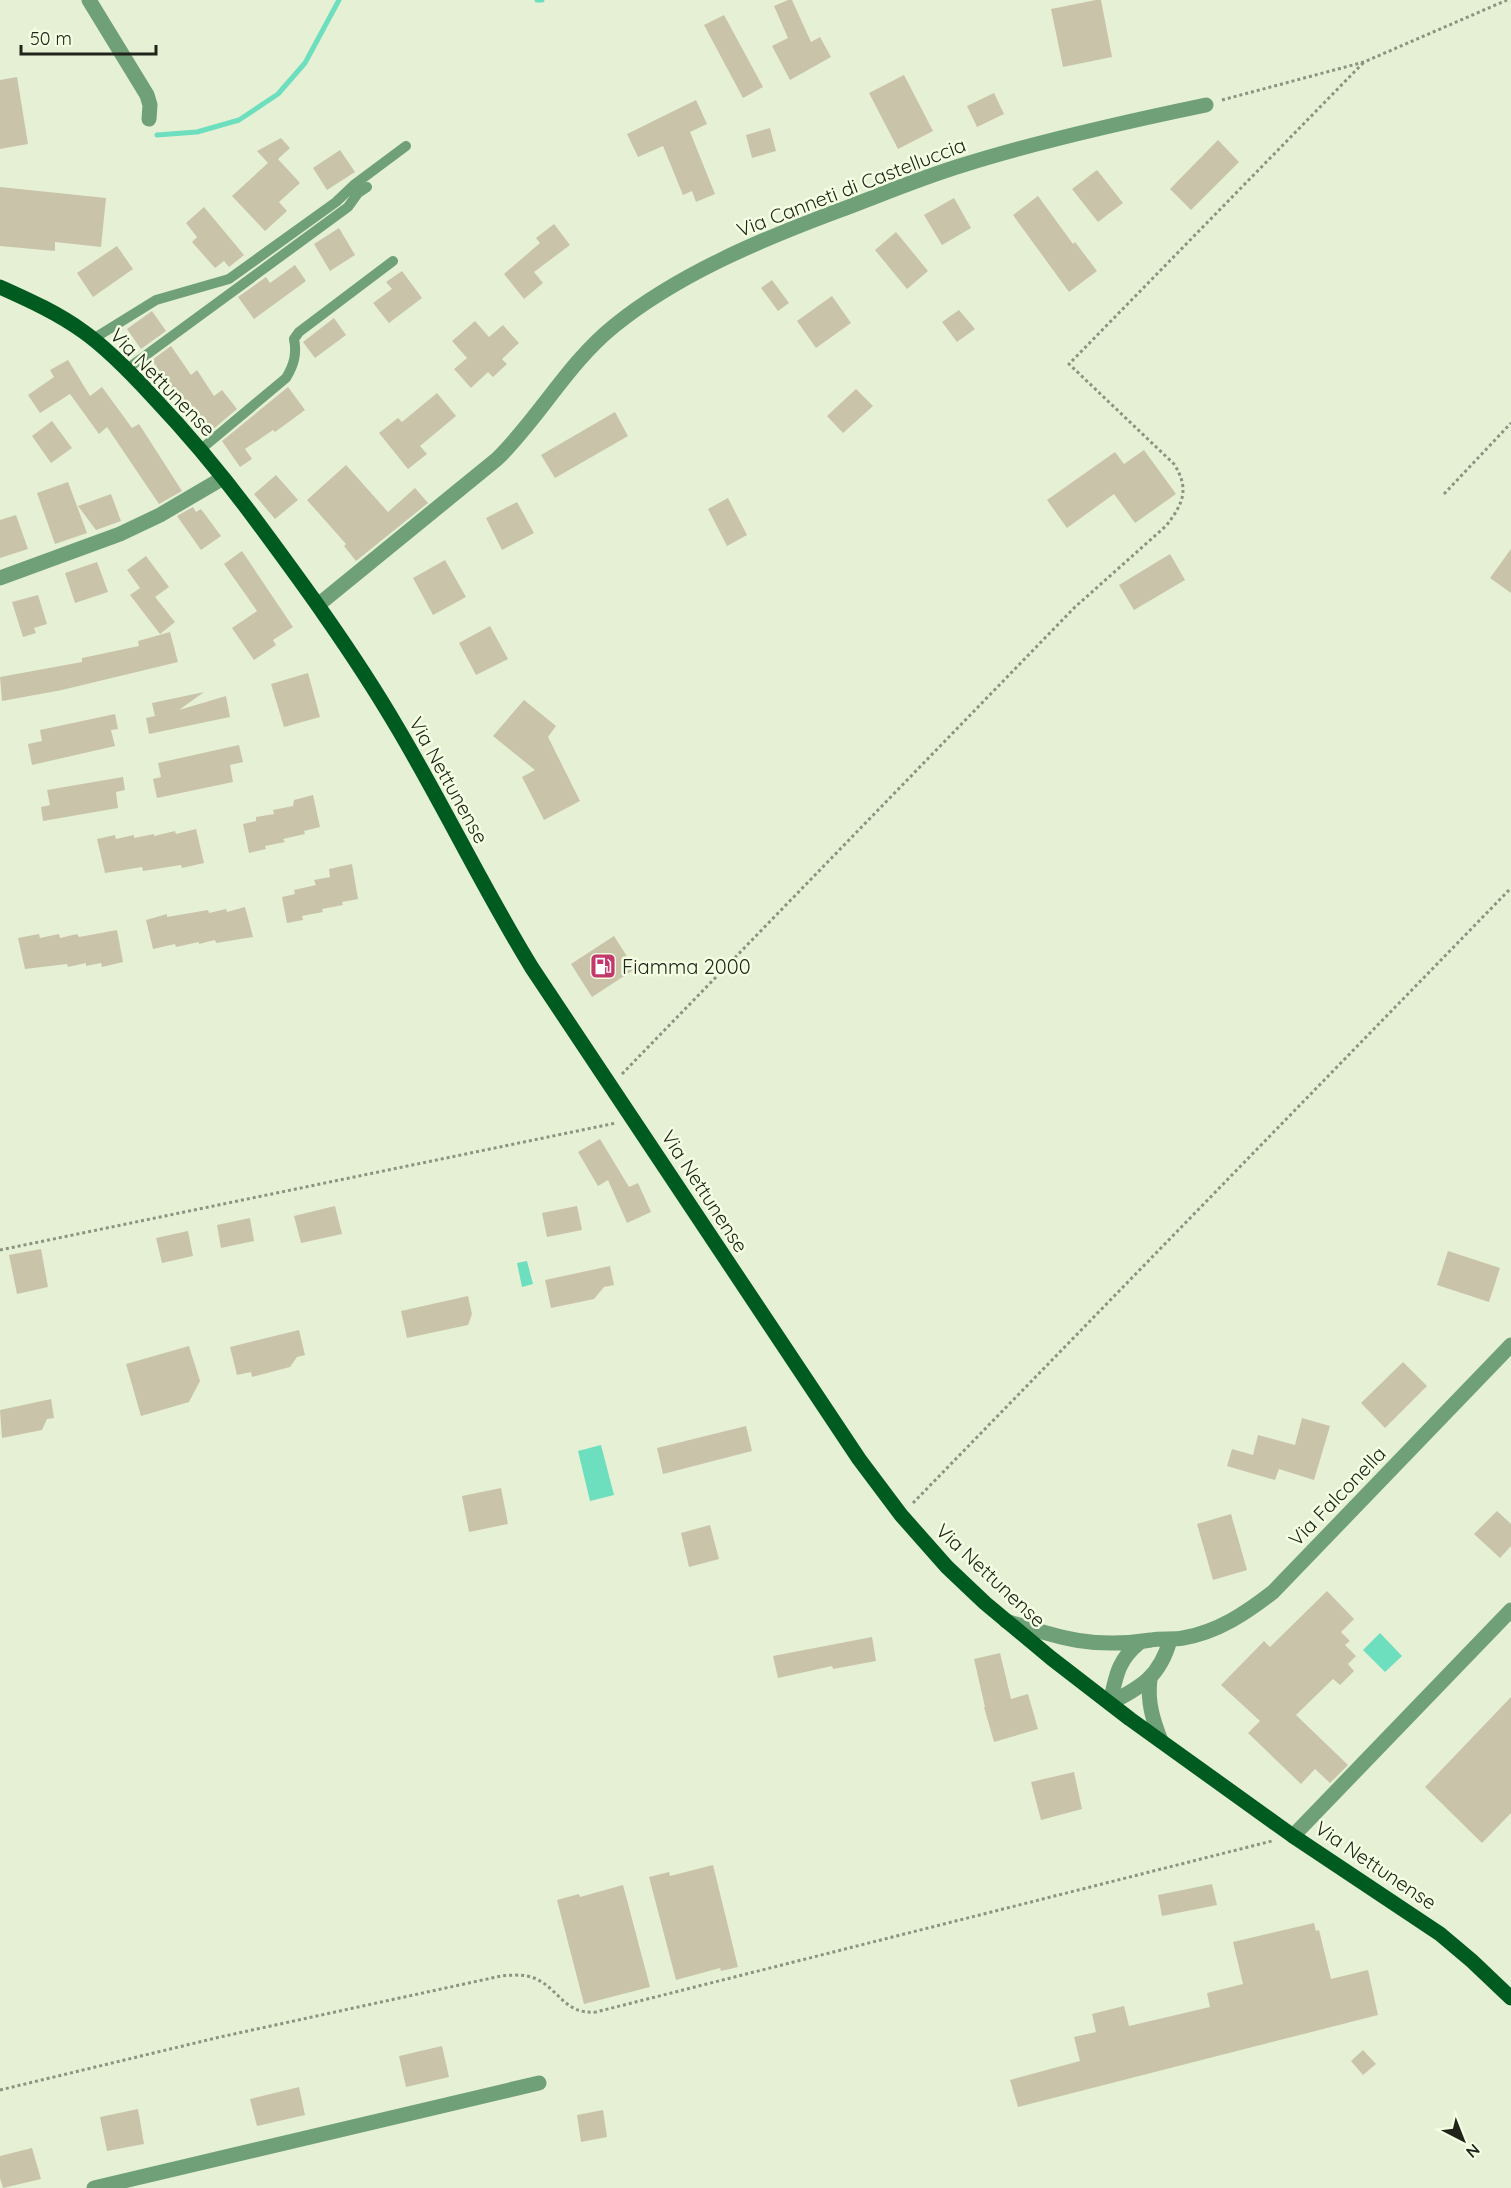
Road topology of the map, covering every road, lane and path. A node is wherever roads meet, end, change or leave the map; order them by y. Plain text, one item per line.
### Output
1 (89, 0) edge
2 (1507, 0) edge
3 (1364, 62) junction
4 (1206, 105) joint
5 (149, 119) dead end
6 (406, 146) dead end
7 (367, 187) dead end
8 (393, 261) dead end
9 (0, 287) edge
10 (93, 339) junction
11 (127, 369) junction
12 (1511, 423) edge
13 (200, 450) junction
14 (223, 478) junction
15 (1444, 494) dead end
16 (0, 578) edge
17 (318, 605) junction
18 (1511, 888) edge
19 (610, 1086) junction
20 (632, 1119) junction
21 (0, 1250) edge
22 (1511, 1345) edge
23 (901, 1515) junction
24 (1511, 1610) edge
25 (1006, 1621) junction
26 (1170, 1640) junction
27 (1139, 1643) junction
28 (1150, 1679) junction
29 (1110, 1703) junction
30 (1161, 1741) junction
31 (1293, 1836) junction
32 (1511, 1998) edge
33 (539, 2083) dead end
34 (0, 2090) edge
35 (94, 2188) edge

1 - 5 street
2 - 3 path
3 - 4 path
3 - 19 path
4 - 17 street, Via Canneti di Castelluccia
6 - 10 lane
7 - 11 lane
8 - 13 lane
9 - 10 main road, Via Nettunense
10 - 11 main road, Via Nettunense
11 - 13 main road, Via Nettunense
12 - 15 path
13 - 14 main road, Via Nettunense
14 - 16 street
14 - 17 main road, Via Nettunense
17 - 19 main road, Via Nettunense
18 - 23 path
19 - 20 main road, Via Nettunense
20 - 21 path
20 - 23 main road, Via Nettunense
22 - 26 street, Via Falconella
23 - 25 main road, Via Nettunense
24 - 31 street
25 - 27 street, Via Falconella
25 - 29 main road, Via Nettunense
26 - 27 street, Via Falconella
26 - 28 street
27 - 29 street
28 - 29 street
28 - 30 street
29 - 30 main road, Via Nettunense
30 - 31 main road, Via Nettunense
31 - 32 main road, Via Nettunense
31 - 34 path
33 - 35 street

